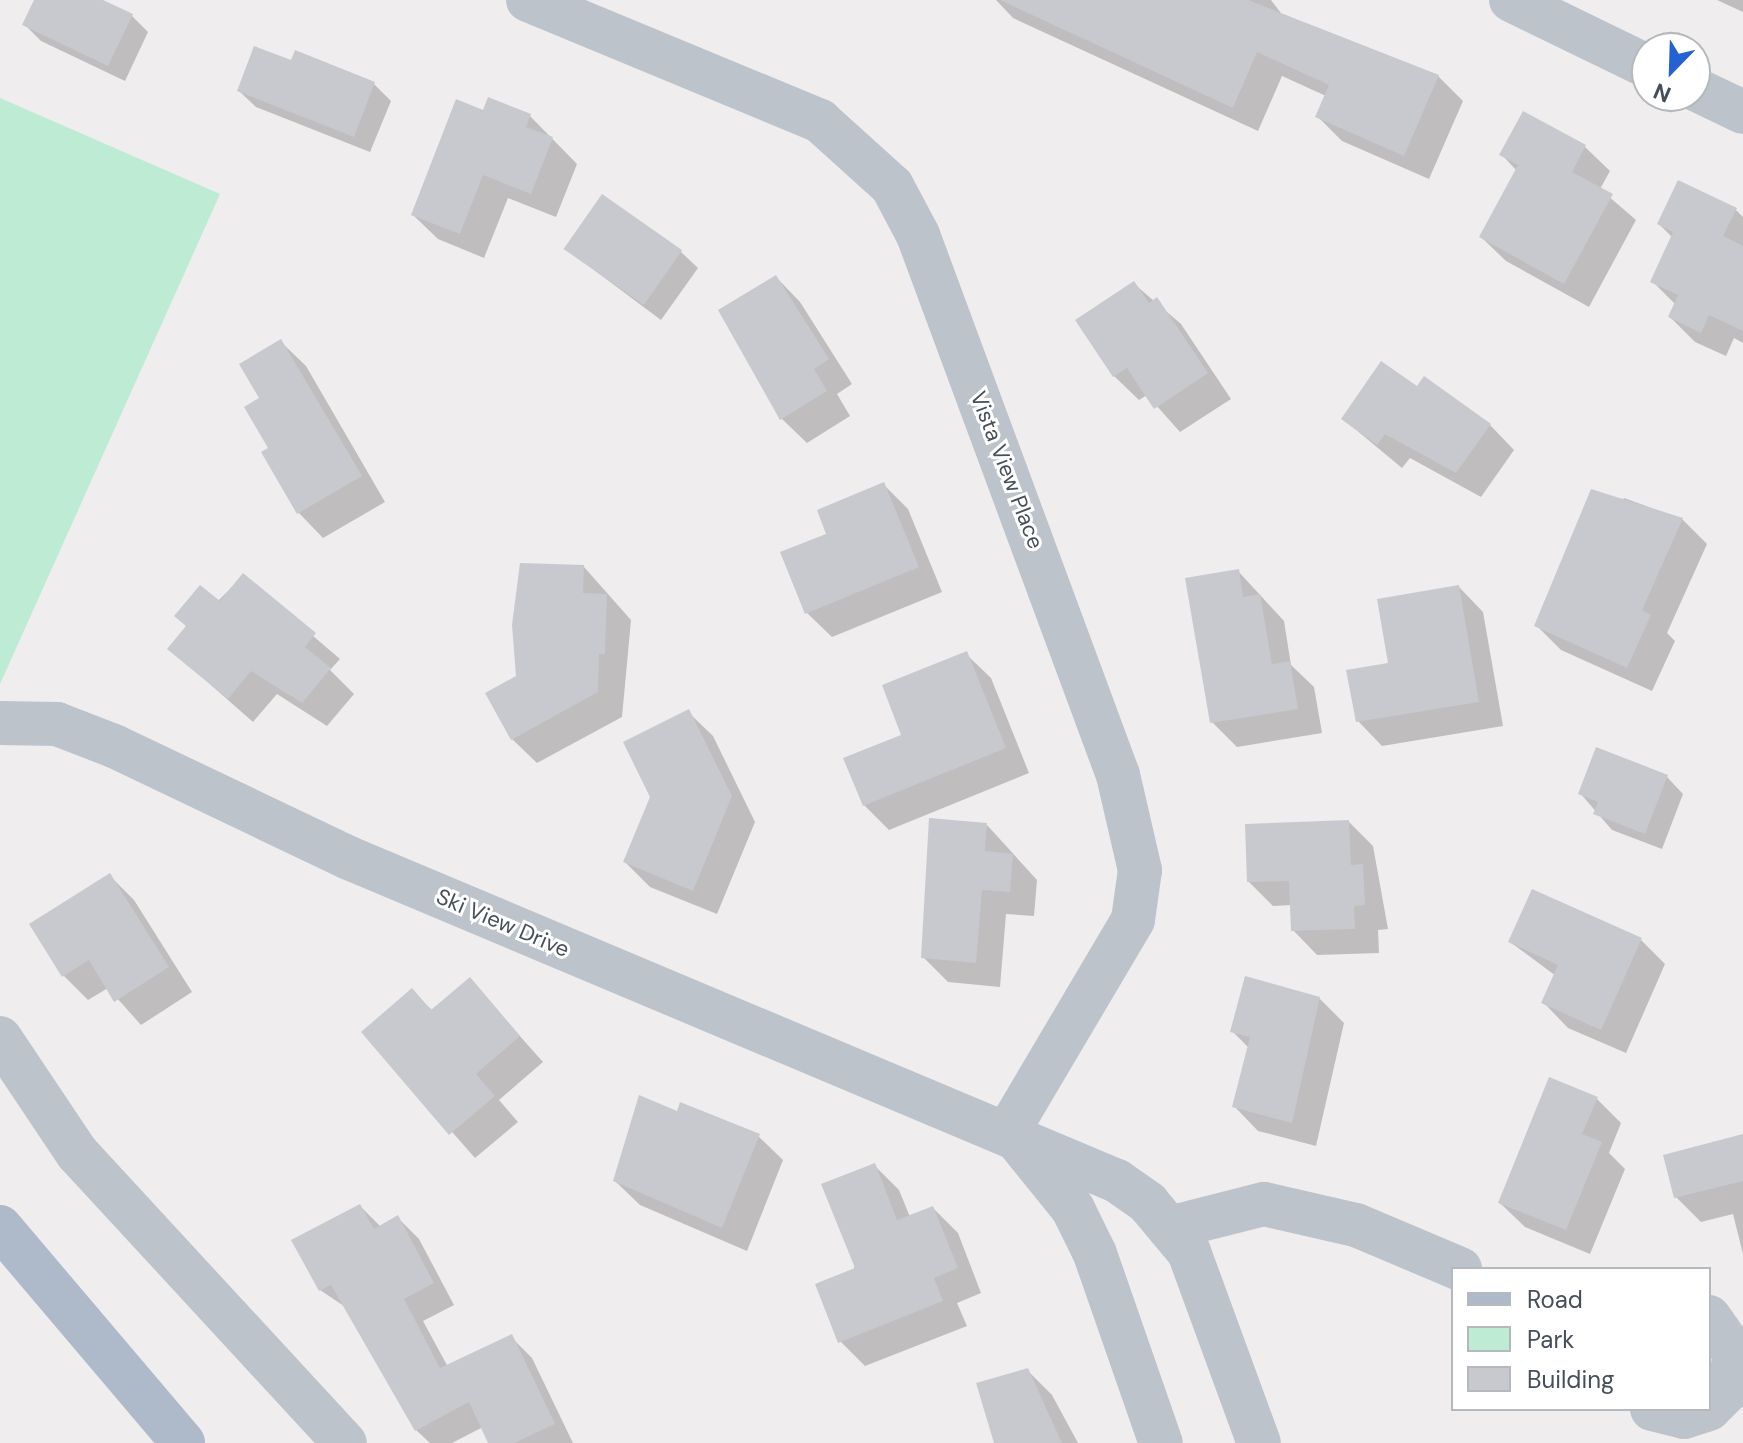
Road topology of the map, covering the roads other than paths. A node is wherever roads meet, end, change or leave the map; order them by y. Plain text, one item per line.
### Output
1 (528, 0) edge
2 (1511, 0) edge
3 (1631, 58) edge
4 (1711, 97) edge
5 (1743, 112) edge
6 (0, 723) edge
7 (0, 1038) edge
8 (1008, 1131) junction
9 (0, 1227) edge
10 (1173, 1227) junction
11 (1455, 1267) edge
12 (1711, 1319) edge
13 (1711, 1406) edge
14 (1660, 1411) edge
15 (1703, 1411) edge
16 (183, 1443) edge
17 (345, 1443) edge
18 (1161, 1443) edge
19 (1259, 1443) edge

1 - 8 street, Vista View Place
2 - 3 street
4 - 5 street
6 - 8 street, Ski View Drive
7 - 17 street
8 - 10 street, Ski View Drive
8 - 18 street
9 - 16 main road
10 - 11 street
10 - 19 street
12 - 13 street
14 - 15 street

